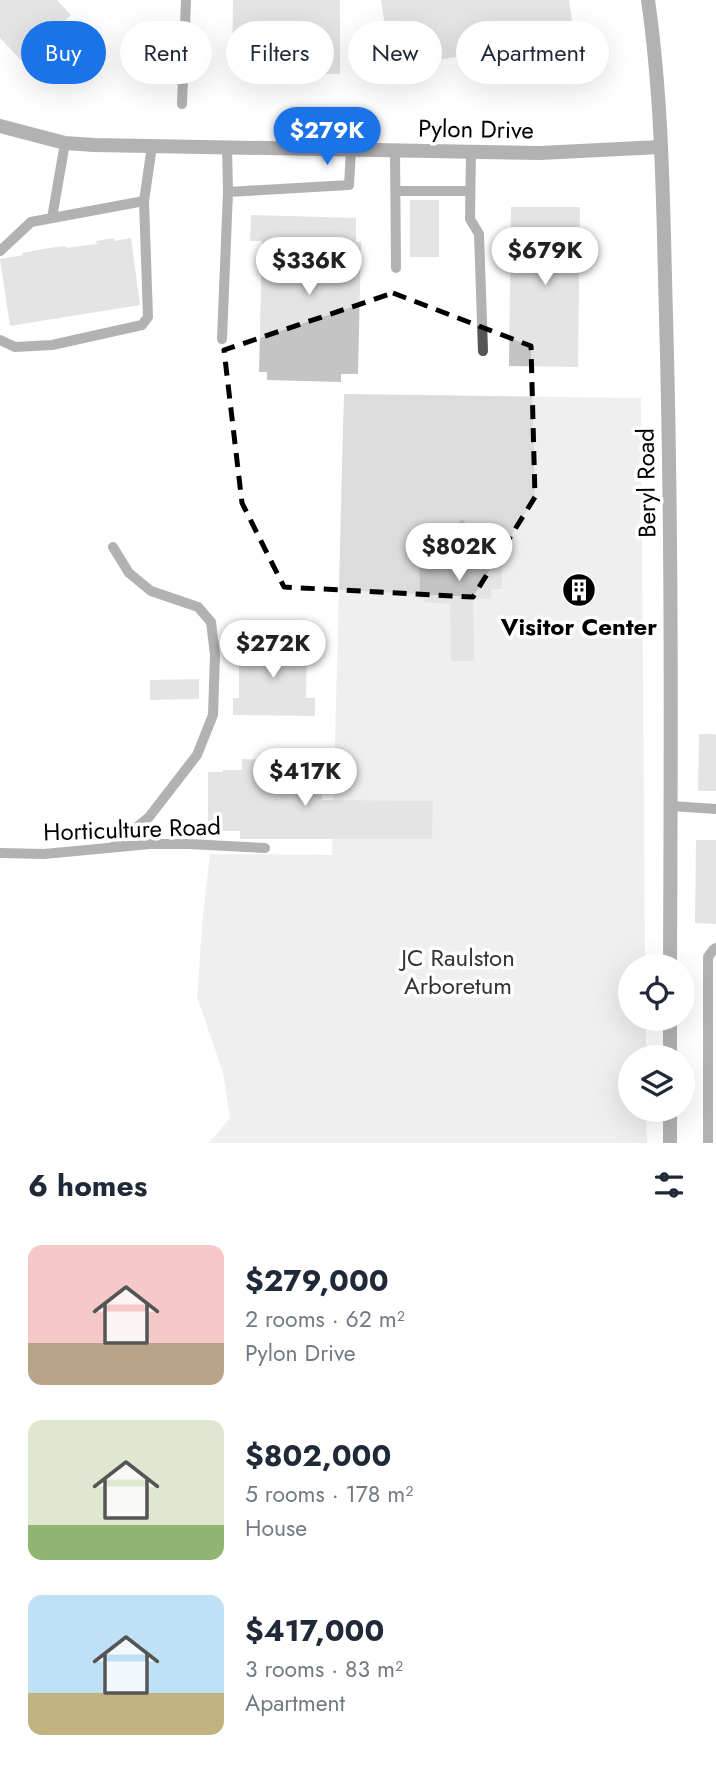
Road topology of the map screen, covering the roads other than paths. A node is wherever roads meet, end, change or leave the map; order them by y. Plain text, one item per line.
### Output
1 (186, 0) edge
2 (648, 0) edge
3 (183, 104) dead end
4 (0, 126) edge
5 (65, 143) junction
6 (152, 146) junction
7 (227, 147) junction
8 (660, 147) junction
9 (351, 150) junction
10 (395, 150) junction
11 (471, 152) junction
12 (396, 191) junction
13 (470, 191) junction
14 (228, 192) junction
15 (144, 201) junction
16 (52, 218) junction
17 (0, 251) edge
18 (396, 268) dead end
19 (222, 339) dead end
20 (0, 340) edge
21 (483, 351) dead end
22 (113, 547) dead end
23 (671, 806) junction
24 (716, 809) edge
25 (113, 847) junction
26 (265, 848) dead end
27 (0, 853) edge
28 (716, 948) edge
29 (670, 954) edge
30 (670, 1122) edge
31 (670, 1143) edge
32 (708, 1143) edge

1 - 3 lane
2 - 8 street, Beryl Road
4 - 5 street, Pylon Drive
5 - 6 street, Pylon Drive
5 - 16 lane
6 - 7 street, Pylon Drive
6 - 15 lane
7 - 9 street, Pylon Drive
7 - 14 lane
8 - 11 street, Pylon Drive
8 - 23 street, Beryl Road
9 - 10 street, Pylon Drive
9 - 14 lane
10 - 11 street, Pylon Drive
10 - 12 lane
11 - 13 lane
12 - 13 lane
12 - 18 lane
13 - 21 lane
14 - 19 lane
15 - 16 lane
15 - 20 lane
16 - 17 lane
22 - 25 lane
23 - 24 lane
23 - 29 street, Beryl Road
25 - 26 lane, Horticulture Road
25 - 27 lane, Horticulture Road
28 - 32 lane
30 - 31 street

